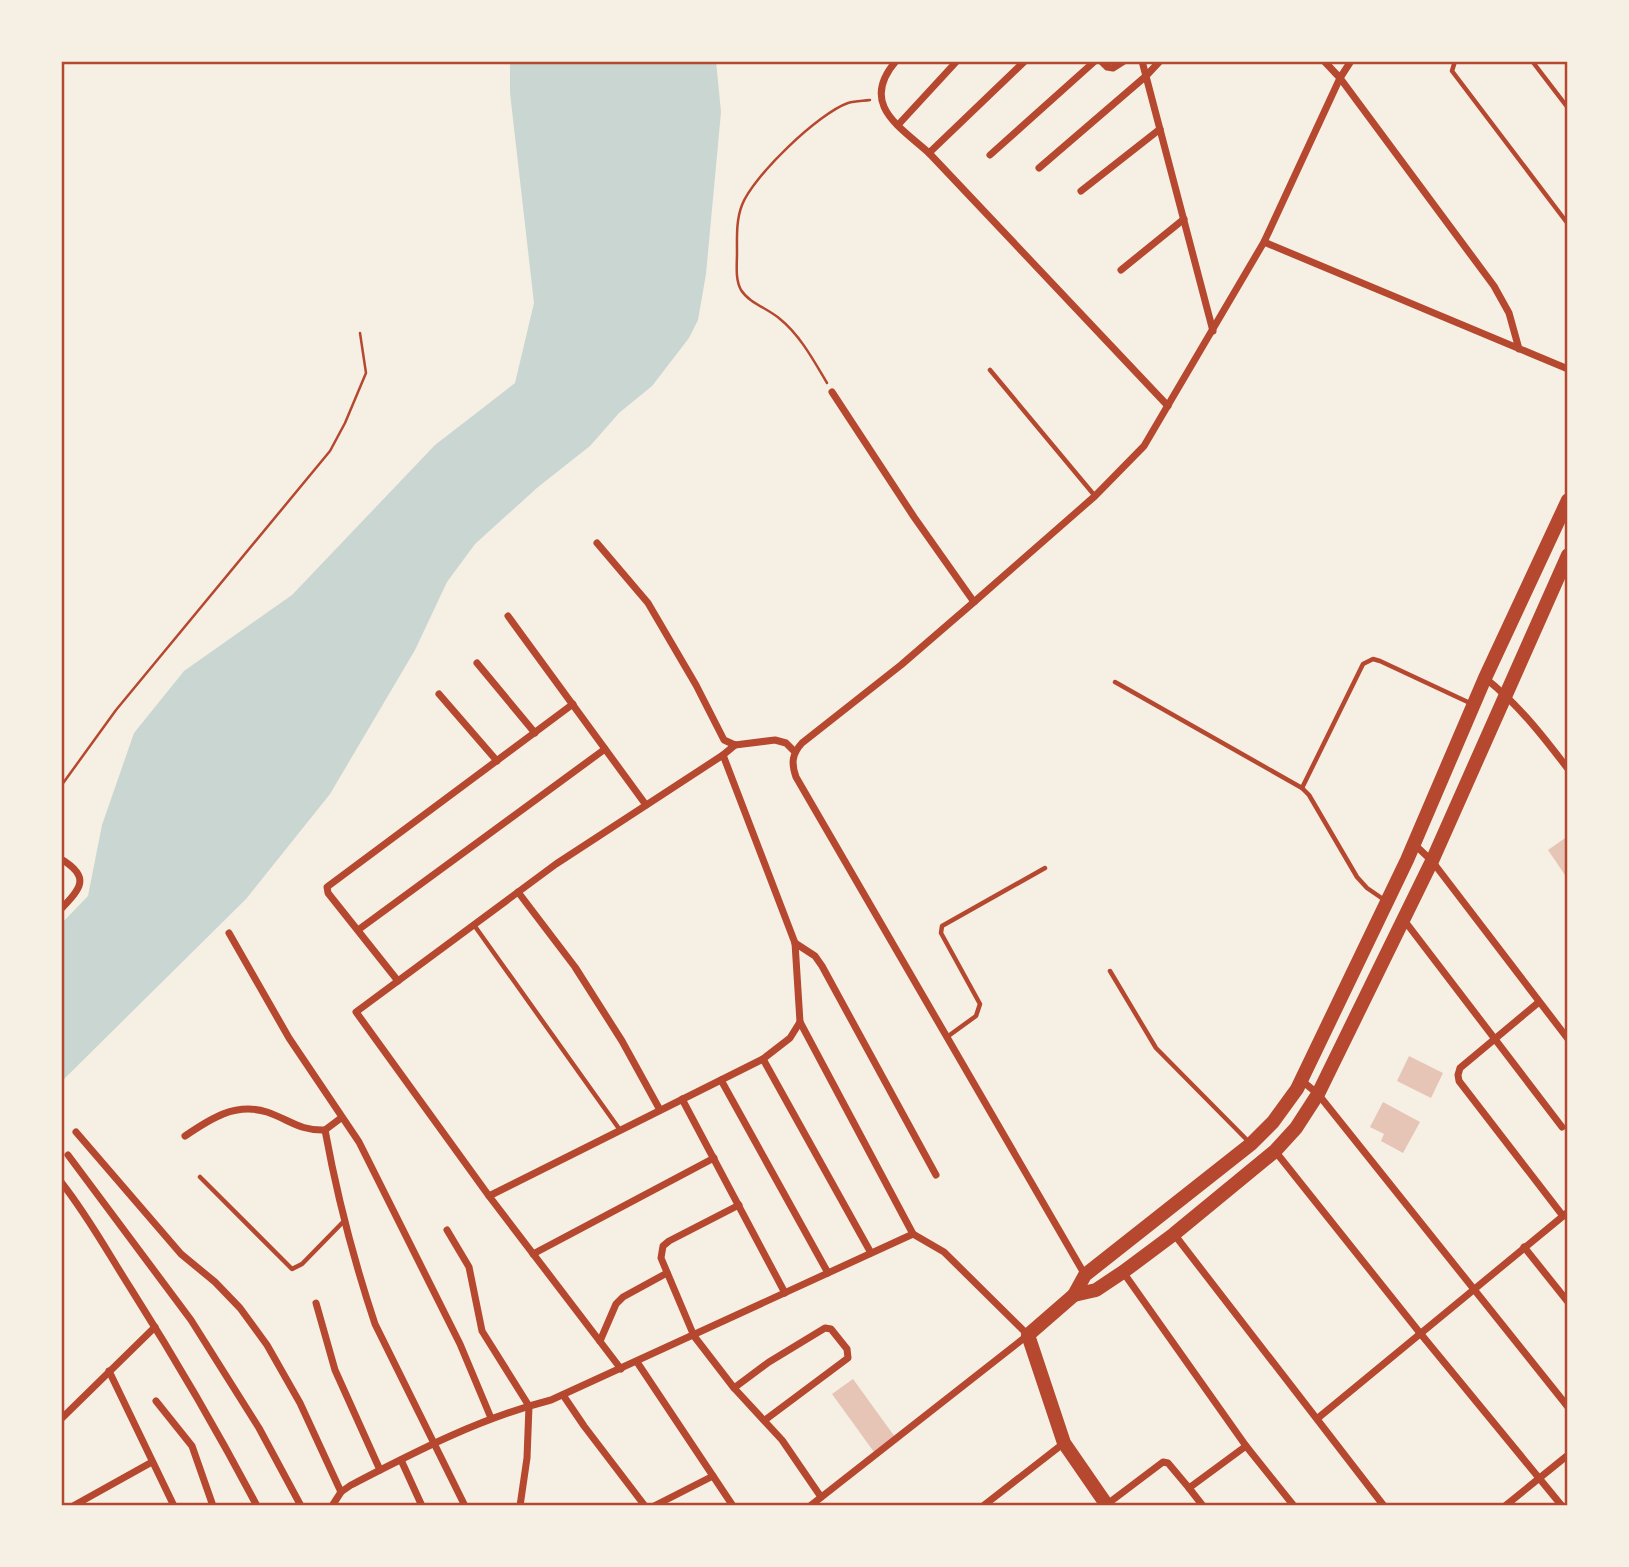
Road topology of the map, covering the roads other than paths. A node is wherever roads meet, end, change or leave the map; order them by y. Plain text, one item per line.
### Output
1 (896, 61) edge
2 (957, 61) edge
3 (1025, 61) edge
4 (1095, 61) edge
5 (1101, 61) edge
6 (1124, 61) edge
7 (1142, 61) edge
8 (1160, 61) edge
9 (1324, 61) edge
10 (1351, 61) edge
11 (1455, 61) edge
12 (1532, 61) edge
13 (1146, 76) junction
14 (1340, 78) junction
15 (1568, 108) edge
16 (898, 125) junction
17 (1160, 129) junction
18 (929, 153) junction
19 (990, 155) dead end
20 (1039, 168) dead end
21 (1081, 191) dead end
22 (1184, 219) junction
23 (1568, 224) edge
24 (1264, 242) junction
25 (1121, 270) dead end
26 (1213, 331) junction
27 (1519, 349) junction
28 (1568, 369) edge
29 (990, 370) dead end
30 (832, 392) road end
31 (1168, 406) junction
32 (1095, 496) junction
33 (1568, 500) edge
34 (597, 543) dead end
35 (1546, 545) junction
36 (1567, 558) edge
37 (974, 602) junction
38 (508, 616) dead end
39 (477, 663) dead end
40 (1485, 678) junction
41 (1115, 682) dead end
42 (439, 694) dead end
43 (1506, 695) junction
44 (573, 704) junction
45 (1474, 704) junction
46 (535, 733) junction
47 (735, 745) junction
48 (605, 749) junction
49 (794, 751) junction
50 (723, 755) junction
51 (497, 761) junction
52 (1568, 769) edge
53 (1302, 788) junction
54 (646, 805) junction
55 (1414, 844) junction
56 (61, 859) edge
57 (1432, 861) junction
58 (1045, 868) dead end
59 (518, 892) junction
60 (1387, 902) junction
61 (61, 909) edge
62 (1404, 919) junction
63 (474, 925) junction
64 (358, 930) junction
65 (229, 933) dead end
66 (795, 943) junction
67 (1110, 971) dead end
68 (398, 981) junction
69 (1539, 1002) junction
70 (800, 1023) junction
71 (947, 1037) junction
72 (1494, 1039) junction
73 (1568, 1039) edge
74 (763, 1059) junction
75 (721, 1080) junction
76 (1301, 1080) junction
77 (1318, 1094) junction
78 (682, 1099) junction
79 (660, 1110) junction
80 (341, 1118) junction
81 (1562, 1127) dead end
82 (325, 1130) junction
83 (620, 1130) junction
84 (76, 1132) dead end
85 (185, 1136) dead end
86 (1251, 1144) junction
87 (1275, 1152) junction
88 (68, 1155) dead end
89 (714, 1158) junction
90 (936, 1175) dead end
91 (200, 1177) dead end
92 (61, 1182) edge
93 (489, 1196) junction
94 (739, 1206) junction
95 (1566, 1214) edge
96 (345, 1220) junction
97 (447, 1230) dead end
98 (912, 1234) junction
99 (1174, 1234) junction
100 (1524, 1247) junction
101 (871, 1252) junction
102 (533, 1254) junction
103 (1123, 1272) junction
104 (667, 1273) junction
105 (828, 1273) junction
106 (1085, 1275) junction
107 (1473, 1288) junction
108 (1096, 1290) junction
109 (785, 1293) junction
110 (1074, 1295) junction
111 (1568, 1301) edge
112 (316, 1303) dead end
113 (155, 1326) junction
114 (1420, 1333) junction
115 (1028, 1335) junction
116 (694, 1336) junction
117 (600, 1342) junction
118 (637, 1362) junction
119 (621, 1369) junction
120 (108, 1371) junction
121 (734, 1388) junction
122 (564, 1395) junction
123 (156, 1401) dead end
124 (529, 1406) junction
125 (1568, 1407) edge
126 (491, 1418) junction
127 (1318, 1418) junction
128 (61, 1419) edge
129 (765, 1420) junction
130 (1064, 1443) junction
131 (434, 1444) junction
132 (1246, 1446) junction
133 (1568, 1455) edge
134 (401, 1460) junction
135 (152, 1462) junction
136 (380, 1470) junction
137 (713, 1476) junction
138 (1541, 1477) junction
139 (1189, 1488) junction
140 (341, 1492) junction
141 (821, 1497) junction
142 (333, 1505) edge
143 (1105, 1505) edge
144 (73, 1506) edge
145 (174, 1506) edge
146 (213, 1506) edge
147 (257, 1506) edge
148 (301, 1506) edge
149 (422, 1506) edge
150 (466, 1506) edge
151 (520, 1506) edge
152 (645, 1506) edge
153 (654, 1506) edge
154 (733, 1506) edge
155 (810, 1506) edge
156 (983, 1506) edge
157 (1203, 1506) edge
158 (1294, 1506) edge
159 (1384, 1506) edge
160 (1506, 1506) edge
161 (1562, 1506) edge

1 - 16 street
2 - 16 street
3 - 18 street
4 - 19 street
5 - 6 street
7 - 13 street
8 - 13 street
9 - 14 street
10 - 14 street
11 - 23 lane
12 - 15 lane
13 - 17 street
13 - 20 street
14 - 24 street
14 - 27 street
16 - 18 street
17 - 21 street
17 - 22 street
18 - 31 street
22 - 25 street
22 - 26 street
24 - 26 street
24 - 27 street
26 - 31 street
27 - 28 street
29 - 32 lane
30 - 37 street
31 - 32 street
32 - 37 street
33 - 35 main road
34 - 47 street
35 - 36 street
35 - 40 main road
36 - 43 main road
37 - 49 street
38 - 44 street
39 - 46 street
40 - 43 street
40 - 45 main road
41 - 53 lane
42 - 51 street
43 - 52 street
43 - 57 main road
44 - 46 street
44 - 48 street
45 - 53 lane
45 - 55 main road
46 - 51 street
47 - 49 street
47 - 50 street
48 - 54 street
48 - 64 street
49 - 71 street
50 - 54 street
50 - 66 street
51 - 64 street
53 - 60 lane
54 - 59 street
55 - 57 street
55 - 60 main road
56 - 61 street
57 - 62 main road
57 - 69 street
58 - 71 lane
59 - 63 street
59 - 79 street
60 - 76 main road
62 - 72 street
62 - 77 main road
63 - 68 street
63 - 83 lane
64 - 68 street
65 - 80 street
66 - 70 street
66 - 90 street
67 - 86 lane
68 - 93 street
69 - 72 street
69 - 73 street
70 - 74 street
70 - 98 street
71 - 106 street
72 - 81 street
72 - 95 street
74 - 75 street
74 - 101 street
75 - 78 street
75 - 105 street
76 - 77 street
76 - 86 main road
77 - 87 main road
77 - 107 street
78 - 79 street
78 - 89 street
79 - 83 street
80 - 82 street
80 - 126 street
82 - 85 street
82 - 96 street
83 - 93 street
84 - 140 street
86 - 106 main road
87 - 99 main road
87 - 114 street
88 - 148 street
89 - 94 street
89 - 102 street
91 - 96 lane
92 - 113 street
93 - 102 street
94 - 104 street
94 - 109 street
95 - 100 street
96 - 131 street
97 - 124 street
98 - 101 street
98 - 115 street
99 - 103 main road
99 - 127 street
100 - 107 street
100 - 111 street
101 - 105 street
102 - 117 street
103 - 108 main road
103 - 132 street
104 - 116 street
104 - 117 street
105 - 109 street
106 - 108 street
106 - 110 main road
107 - 114 street
107 - 125 street
108 - 110 main road
109 - 116 street
110 - 115 main road
112 - 136 street
113 - 120 street
113 - 147 street
114 - 127 street
114 - 138 street
115 - 130 main road
115 - 141 street
116 - 118 street
116 - 121 street
117 - 119 street
118 - 119 street
118 - 137 street
119 - 122 street
120 - 128 street
120 - 135 street
121 - 129 street
121 - 129 street
122 - 124 street
122 - 152 street
123 - 146 street
124 - 126 street
124 - 151 street
126 - 131 street
127 - 159 street
129 - 141 street
130 - 143 main road
130 - 156 street
131 - 134 street
131 - 150 street
132 - 139 street
132 - 158 street
133 - 138 street
134 - 136 street
134 - 149 street
135 - 144 street
135 - 145 street
136 - 140 street
137 - 153 street
137 - 154 street
138 - 160 street
138 - 161 street
139 - 143 street
139 - 157 street
140 - 142 street
141 - 155 street

